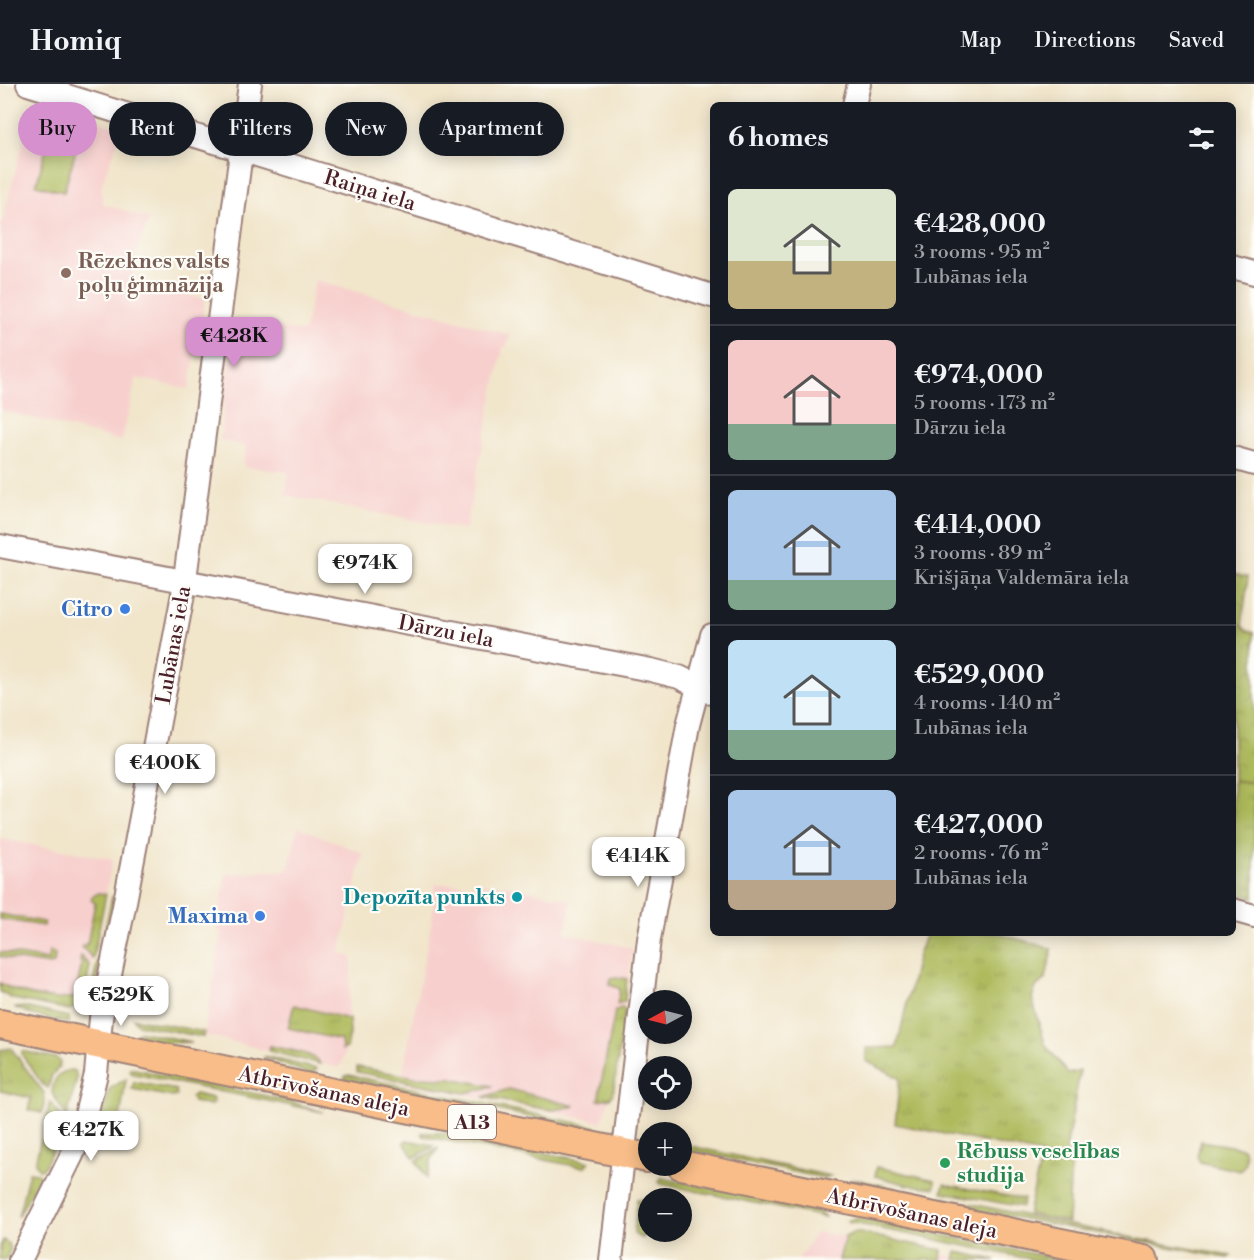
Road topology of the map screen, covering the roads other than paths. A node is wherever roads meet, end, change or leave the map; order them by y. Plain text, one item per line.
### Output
1 (28, 84) edge
2 (250, 84) edge
3 (859, 84) edge
4 (248, 102) edge
5 (855, 102) edge
6 (208, 140) edge
7 (241, 156) edge
8 (261, 156) edge
9 (1236, 268) edge
10 (1254, 273) edge
11 (710, 295) edge
12 (1236, 459) edge
13 (1254, 464) edge
14 (0, 546) edge
15 (184, 581) junction
16 (710, 653) edge
17 (706, 690) edge
18 (1236, 911) edge
19 (1254, 916) edge
20 (5, 1023) edge
21 (99, 1045) junction
22 (636, 1156) edge
23 (692, 1167) edge
24 (20, 1260) edge
25 (611, 1260) edge
26 (1144, 1260) edge

1 - 6 street, Raiņa iela
2 - 4 street, Lubānas iela
3 - 5 street
7 - 15 street, Lubānas iela
8 - 11 street, Raiņa iela
9 - 10 street
12 - 13 street
14 - 15 street, Dārzu iela
15 - 17 street, Dārzu iela
15 - 21 street, Lubānas iela
16 - 17 street
17 - 22 street
18 - 19 street
20 - 21 main road, Atbrīvošanas aleja / A13
21 - 22 main road, Atbrīvošanas aleja / A13
21 - 24 street, Lubānas iela
22 - 25 street
23 - 26 main road, Atbrīvošanas aleja

